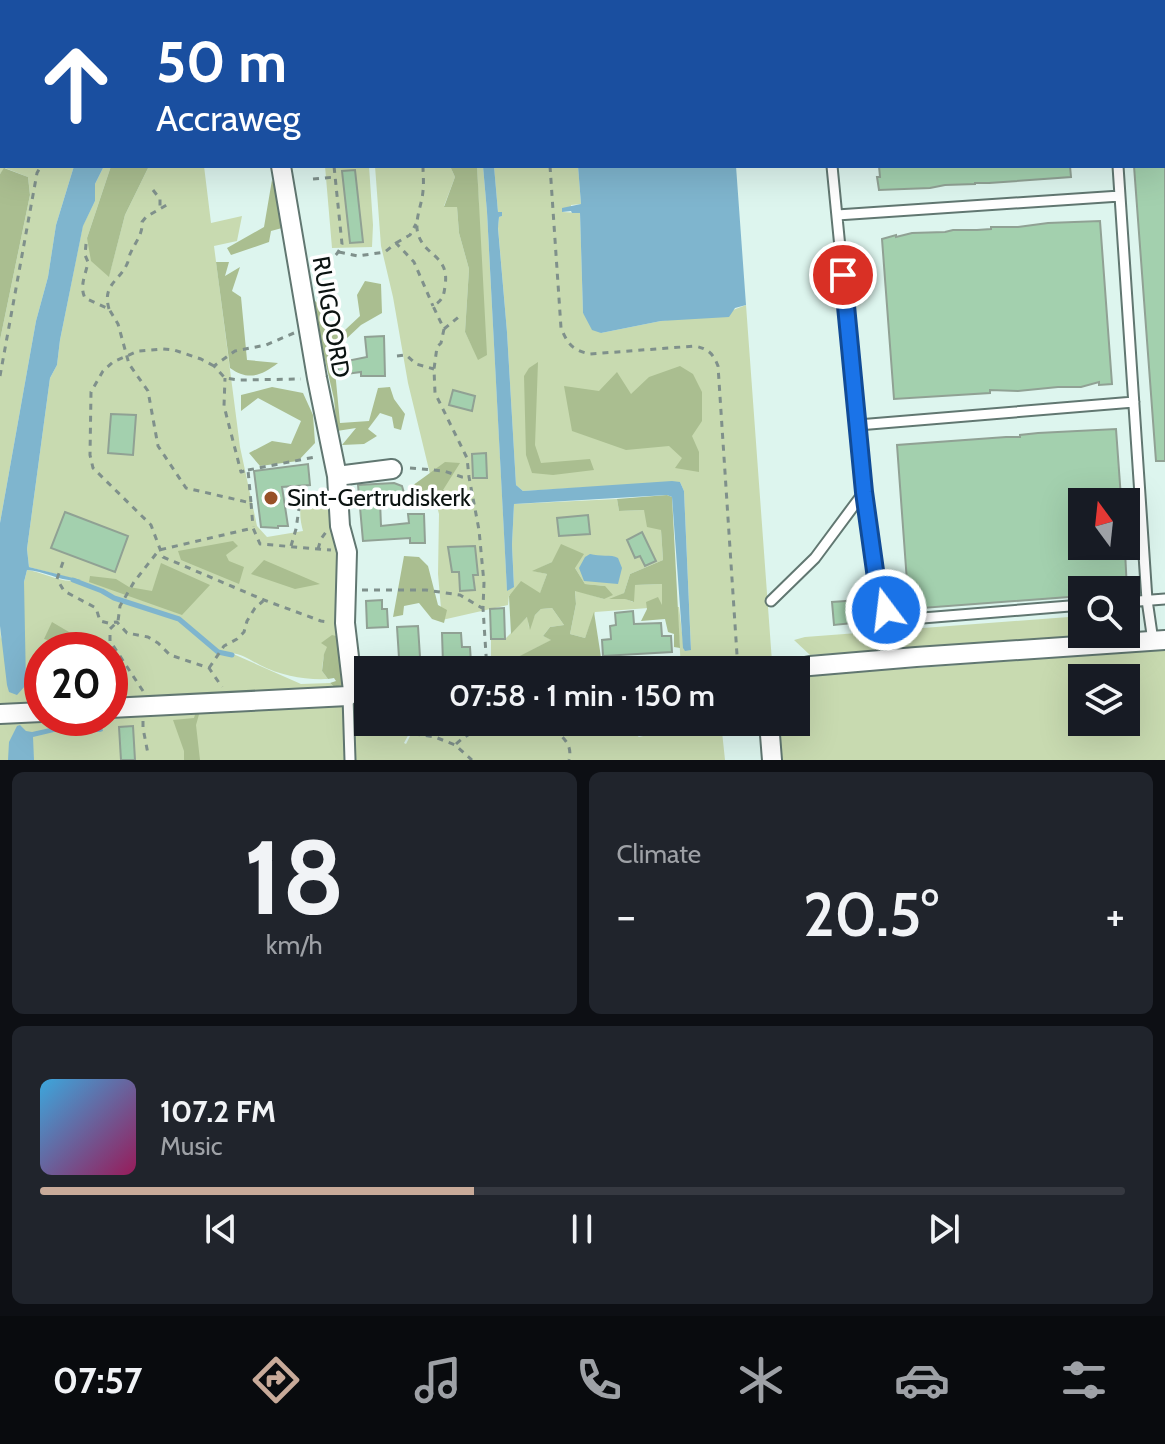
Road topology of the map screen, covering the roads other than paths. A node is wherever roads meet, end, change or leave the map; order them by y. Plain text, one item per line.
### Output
1 (281, 168) edge
2 (832, 168) edge
3 (1118, 168) edge
4 (1120, 196) junction
5 (837, 215) junction
6 (1134, 402) junction
7 (858, 425) junction
8 (392, 469) road end
9 (338, 483) junction
10 (864, 492) junction
11 (1165, 599) edge
12 (1147, 600) junction
13 (771, 601) dead end
14 (1140, 601) edge
15 (1068, 606) edge
16 (1159, 640) edge
17 (810, 666) edge
18 (354, 679) edge
19 (354, 692) edge
20 (128, 707) edge
21 (24, 713) edge
22 (0, 714) edge
23 (354, 715) edge
24 (770, 736) edge
25 (350, 760) edge
26 (772, 760) edge

1 - 9 street, RUIGOORD
2 - 5 lane
3 - 4 lane
4 - 5 lane
4 - 6 lane
5 - 7 lane
6 - 7 lane
6 - 12 lane
7 - 10 lane
8 - 9 street
9 - 18 street, RUIGOORD
10 - 13 lane
10 - 15 lane
11 - 12 lane
12 - 14 lane
12 - 16 lane
16 - 17 street
19 - 20 street
21 - 22 street
23 - 25 lane
24 - 26 street

